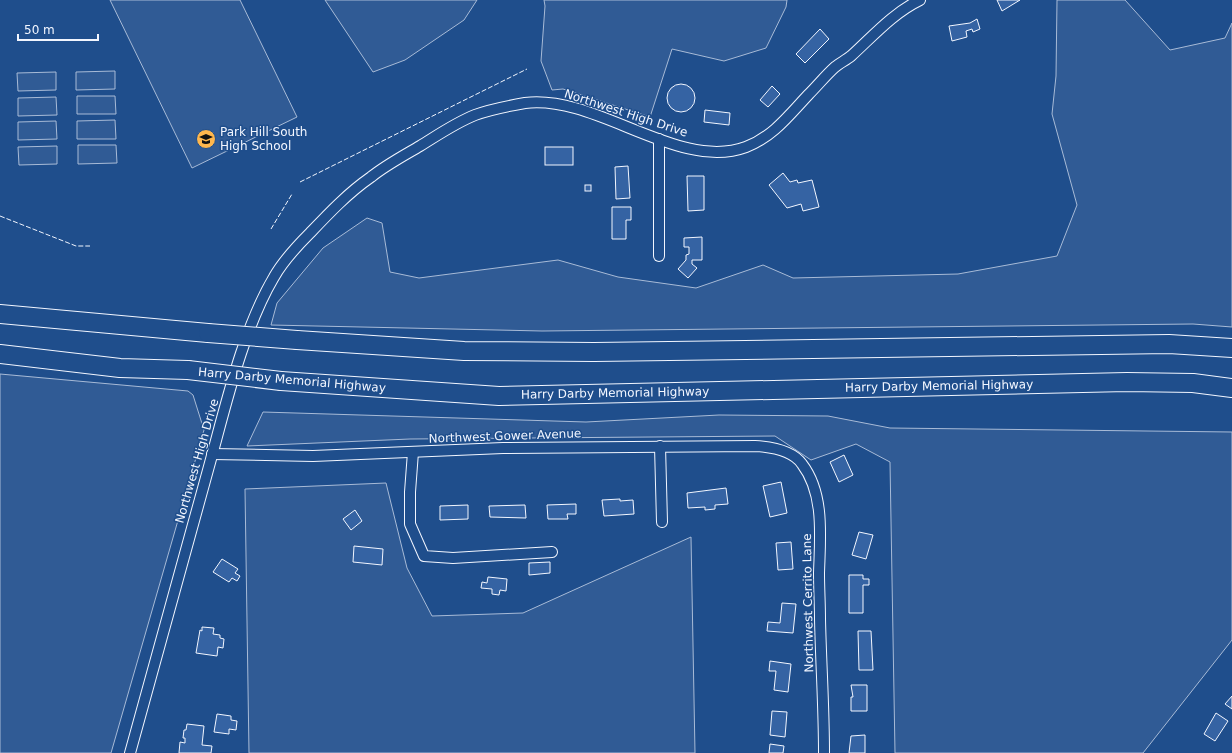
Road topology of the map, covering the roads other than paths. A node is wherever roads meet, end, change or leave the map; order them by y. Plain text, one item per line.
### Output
1 (920, 0) edge
2 (906, 3) edge
3 (659, 139) junction
4 (659, 256) dead end
5 (0, 314) edge
6 (1232, 348) edge
7 (0, 354) edge
8 (1232, 388) edge
9 (660, 446) junction
10 (413, 452) junction
11 (212, 454) junction
12 (796, 458) joint
13 (662, 522) dead end
14 (552, 552) dead end
15 (130, 753) edge
16 (824, 753) edge

1 - 2 street, Northwest High Drive
2 - 3 street, Northwest High Drive
3 - 4 street
3 - 11 street, Northwest High Drive
5 - 6 highway, bridge
7 - 8 highway, Harry Darby Memorial Highway, bridge
9 - 10 street, Northwest Gower Avenue
9 - 12 street, Northwest Gower Avenue
9 - 13 street
10 - 11 street, Northwest Gower Avenue
10 - 14 street
11 - 15 street, Northwest High Drive
12 - 16 street, Northwest Cerrito Lane

